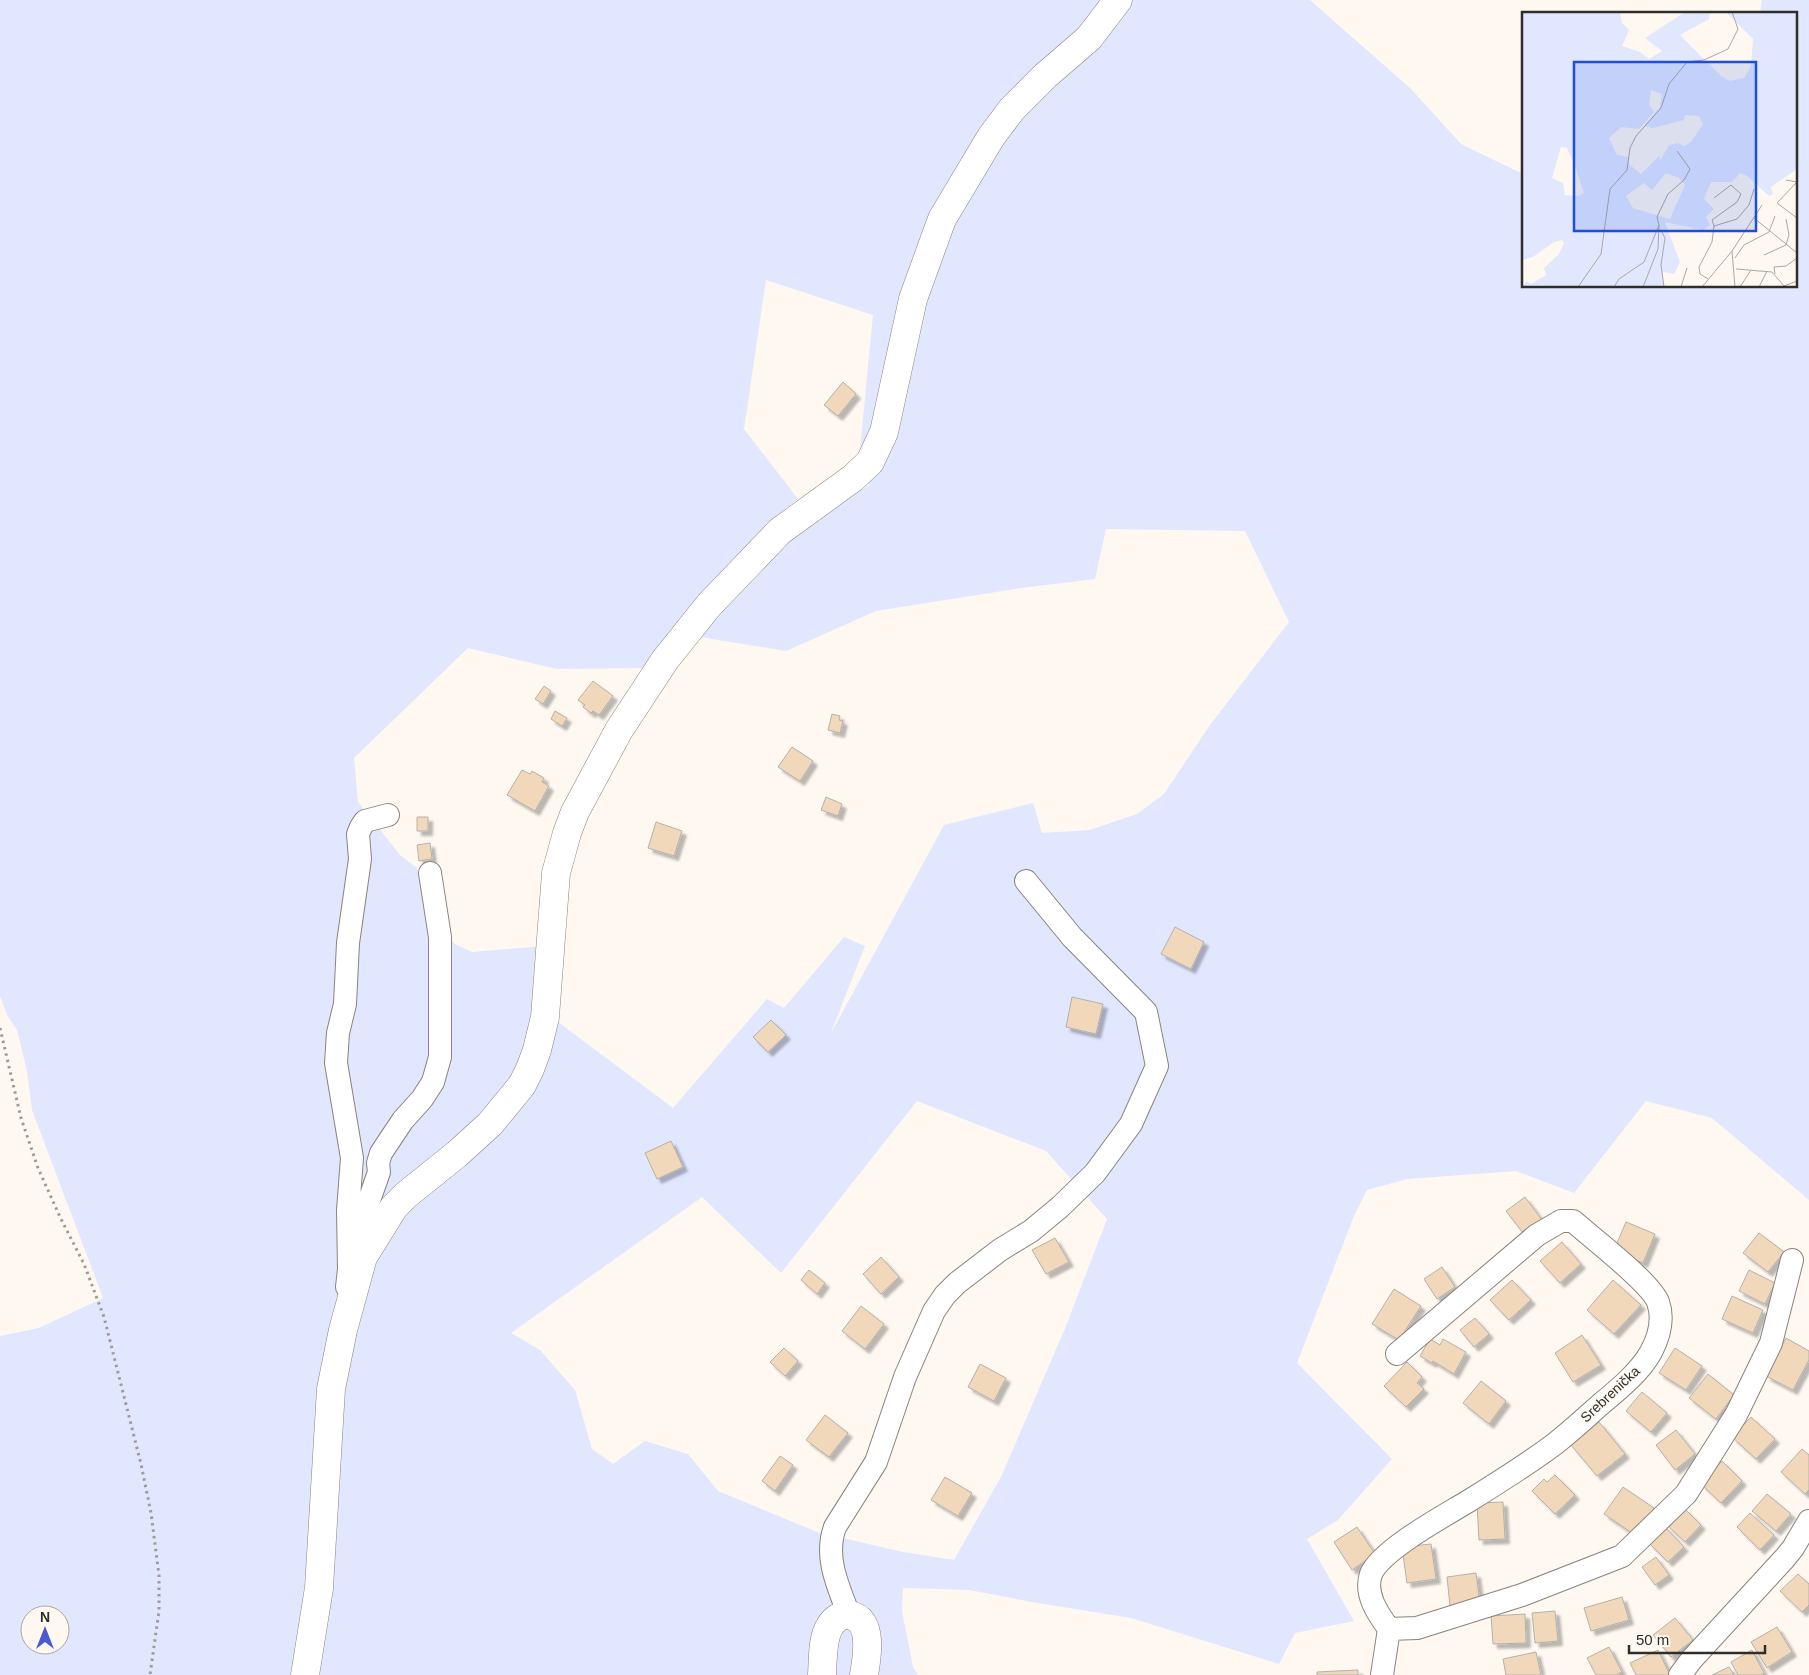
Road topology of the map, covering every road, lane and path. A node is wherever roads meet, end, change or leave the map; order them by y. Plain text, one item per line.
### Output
1 (1118, 0) edge
2 (388, 815) dead end
3 (430, 873) dead end
4 (1026, 881) dead end
5 (0, 1028) edge
6 (348, 1244) junction
7 (1792, 1260) dead end
8 (343, 1330) junction
9 (1397, 1354) dead end
10 (1809, 1521) edge
11 (1801, 1554) edge
12 (848, 1615) junction
13 (1389, 1629) junction
14 (867, 1672) edge
15 (150, 1675) edge
16 (305, 1675) edge
17 (822, 1675) edge
18 (1382, 1675) edge
19 (1680, 1675) edge

1 - 8 main road
2 - 6 street
3 - 6 street
4 - 12 street
5 - 15 path
6 - 8 street
7 - 13 street
8 - 16 main road
9 - 13 street, Srebrenička
10 - 11 street
11 - 19 street
12 - 14 main road
12 - 17 main road
13 - 18 street

